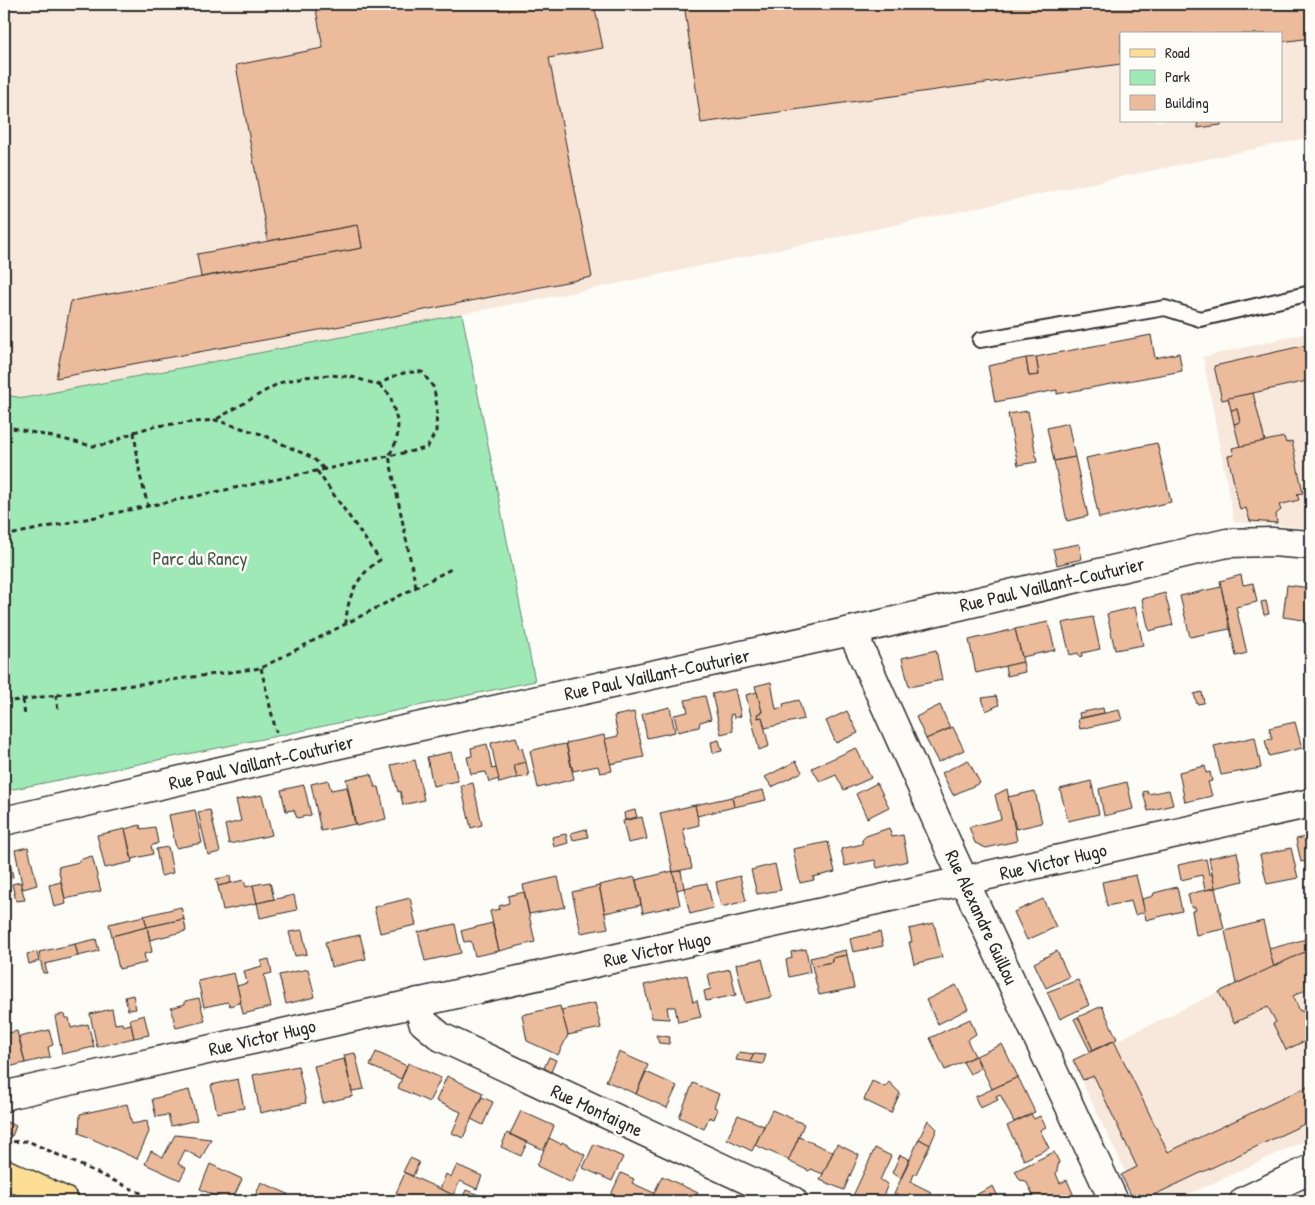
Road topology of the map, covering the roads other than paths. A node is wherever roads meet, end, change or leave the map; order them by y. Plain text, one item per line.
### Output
1 (1311, 294) edge
2 (980, 340) dead end
3 (1311, 545) edge
4 (852, 631) junction
5 (1311, 803) edge
6 (4, 821) edge
7 (966, 881) junction
8 (418, 1002) junction
9 (4, 1097) edge
10 (1311, 1169) edge
11 (4, 1173) edge
12 (64, 1201) edge
13 (793, 1201) edge
14 (1114, 1201) edge
15 (1244, 1201) edge

1 - 2 lane
3 - 4 street, Rue Paul Vaillant-Couturier
4 - 6 street, Rue Paul Vaillant-Couturier
4 - 7 street, Rue Alexandre Guillou
5 - 7 street, Rue Victor Hugo
7 - 8 street, Rue Victor Hugo
7 - 14 street, Rue Alexandre Guillou
8 - 9 street, Rue Victor Hugo
8 - 13 street, Rue Montaigne
10 - 15 street
11 - 12 main road

